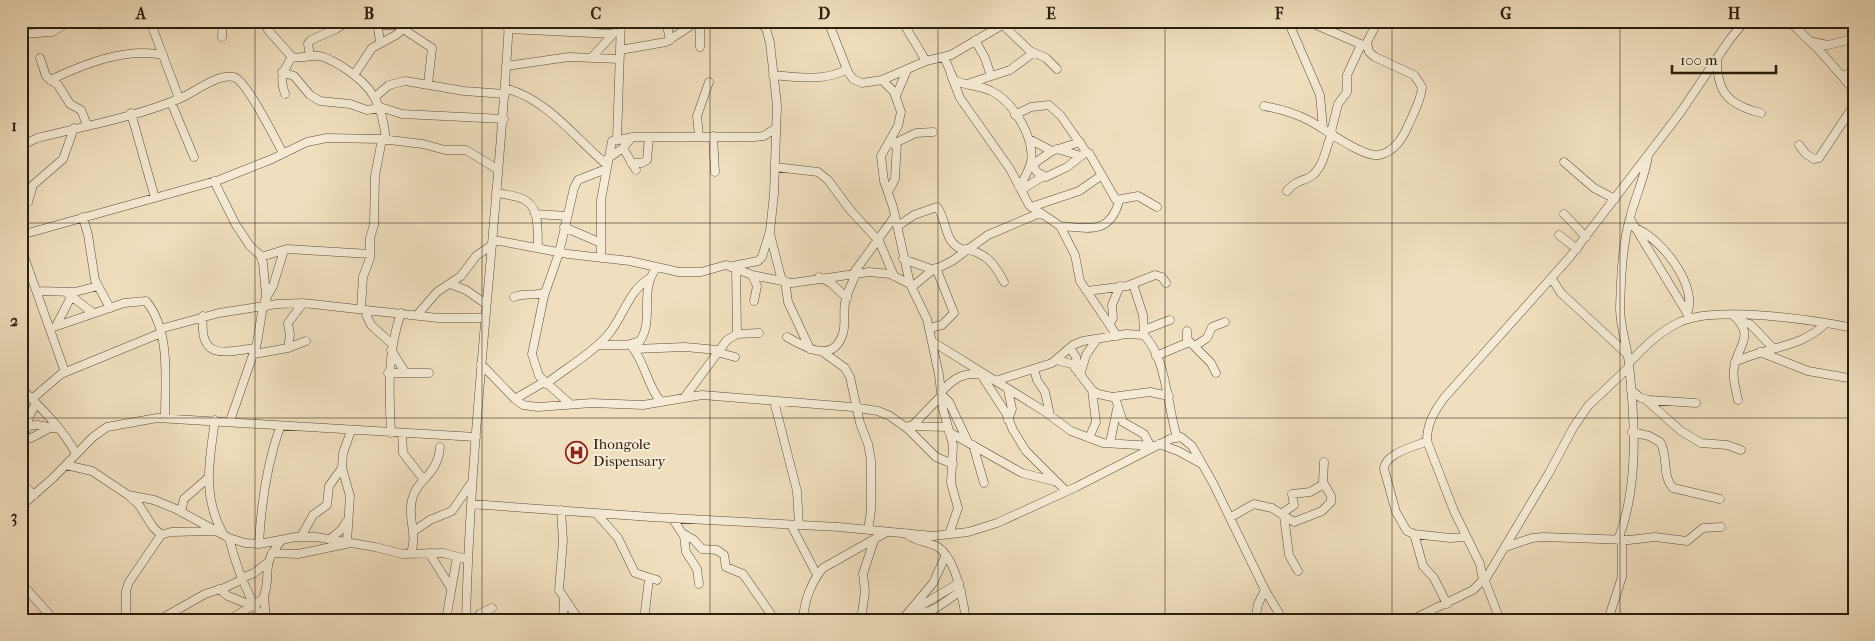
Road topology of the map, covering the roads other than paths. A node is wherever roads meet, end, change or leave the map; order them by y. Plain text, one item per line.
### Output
1 (70, 21) edge
2 (84, 21) edge
3 (118, 21) edge
4 (150, 21) edge
5 (223, 21) edge
6 (264, 21) edge
7 (348, 21) edge
8 (357, 21) edge
9 (542, 21) edge
10 (564, 21) edge
11 (621, 21) edge
12 (666, 21) edge
13 (699, 21) edge
14 (754, 21) edge
15 (828, 21) edge
16 (902, 21) edge
17 (1288, 21) edge
18 (1307, 21) edge
19 (1378, 21) edge
20 (1745, 21) edge
21 (1789, 21) edge
22 (377, 23) edge
23 (1006, 23) edge
24 (408, 24) edge
25 (765, 24) edge
26 (509, 25) edge
27 (551, 30) junction
28 (560, 30) junction
29 (21, 34) edge
30 (613, 34) junction
31 (222, 37) dead end
32 (670, 40) junction
33 (975, 40) junction
34 (1848, 40) dead end
35 (380, 42) junction
36 (1811, 42) junction
37 (1364, 46) junction
38 (700, 47) dead end
39 (620, 50) junction
40 (1033, 53) junction
41 (164, 55) junction
42 (310, 56) junction
43 (292, 57) junction
44 (592, 57) junction
45 (944, 57) junction
46 (40, 58) dead end
47 (619, 59) junction
48 (1717, 59) junction
49 (926, 61) junction
50 (506, 66) junction
51 (847, 69) junction
52 (1057, 69) dead end
53 (907, 70) junction
54 (1854, 70) edge
55 (282, 72) junction
56 (354, 75) junction
57 (773, 75) junction
58 (950, 75) junction
59 (992, 76) junction
60 (50, 80) junction
61 (882, 80) junction
62 (709, 82) dead end
63 (1850, 83) edge
64 (428, 84) junction
65 (967, 84) junction
66 (505, 91) junction
67 (994, 93) junction
68 (285, 94) dead end
69 (896, 96) junction
70 (375, 97) junction
71 (175, 100) junction
72 (1854, 105) edge
73 (1264, 106) dead end
74 (381, 108) junction
75 (131, 113) junction
76 (1761, 113) dead end
77 (1015, 115) junction
78 (504, 119) junction
79 (87, 125) junction
80 (74, 128) junction
81 (776, 128) junction
82 (1323, 128) junction
83 (933, 132) dead end
84 (1332, 132) junction
85 (699, 136) junction
86 (714, 136) junction
87 (632, 137) junction
88 (649, 137) junction
89 (384, 139) junction
90 (617, 139) junction
91 (1029, 140) junction
92 (897, 142) junction
93 (1080, 142) junction
94 (1799, 145) dead end
95 (21, 146) edge
96 (622, 148) junction
97 (885, 149) junction
98 (1055, 150) junction
99 (283, 153) junction
100 (1649, 153) junction
101 (1084, 155) junction
102 (194, 157) dead end
103 (1564, 162) dead end
104 (631, 163) junction
105 (606, 164) junction
106 (1032, 164) junction
107 (775, 167) junction
108 (497, 169) junction
109 (636, 170) dead end
110 (715, 172) dead end
111 (1102, 175) junction
112 (1042, 177) junction
113 (214, 181) junction
114 (1020, 188) junction
115 (1287, 191) dead end
116 (496, 192) junction
117 (888, 192) junction
118 (155, 198) junction
119 (1615, 199) junction
120 (1119, 201) junction
121 (28, 202) dead end
122 (1158, 206) dead end
123 (1031, 207) junction
124 (535, 214) junction
125 (552, 214) junction
126 (1040, 214) junction
127 (1564, 214) dead end
128 (567, 216) junction
129 (895, 216) junction
130 (83, 217) junction
131 (1630, 218) junction
132 (898, 226) junction
133 (1060, 226) junction
134 (564, 228) junction
135 (1635, 228) junction
136 (770, 234) junction
137 (21, 235) edge
138 (1559, 235) dead end
139 (1586, 237) junction
140 (979, 240) junction
141 (879, 241) junction
142 (493, 243) junction
143 (601, 243) junction
144 (21, 248) edge
145 (538, 248) junction
146 (1576, 249) junction
147 (284, 250) junction
148 (962, 251) junction
149 (559, 252) junction
150 (370, 254) junction
151 (984, 255) junction
152 (261, 257) junction
153 (601, 258) junction
154 (903, 258) junction
155 (657, 267) junction
156 (735, 267) junction
157 (935, 269) junction
158 (854, 274) junction
159 (752, 275) junction
160 (894, 276) junction
161 (819, 277) junction
162 (650, 278) junction
163 (1552, 279) junction
164 (783, 281) junction
165 (1004, 282) dead end
166 (1166, 283) dead end
167 (450, 284) junction
168 (1133, 284) junction
169 (911, 285) junction
170 (98, 286) junction
171 (1120, 286) junction
172 (37, 291) junction
173 (1087, 291) junction
174 (545, 292) junction
175 (68, 295) junction
176 (514, 297) dead end
177 (846, 298) junction
178 (754, 301) dead end
179 (303, 303) junction
180 (265, 304) junction
181 (486, 304) junction
182 (110, 308) junction
183 (363, 310) junction
184 (93, 313) junction
185 (401, 313) junction
186 (417, 315) junction
187 (1732, 315) junction
188 (204, 316) junction
189 (1688, 316) junction
190 (485, 318) junction
191 (1170, 320) dead end
192 (1739, 321) junction
193 (1225, 322) dead end
194 (1826, 323) junction
195 (1110, 324) junction
196 (54, 327) junction
197 (929, 328) junction
198 (1854, 328) edge
199 (160, 331) junction
200 (1187, 331) dead end
201 (759, 333) dead end
202 (1144, 333) junction
203 (737, 334) junction
204 (1117, 336) junction
205 (787, 337) dead end
206 (1097, 339) junction
207 (1188, 340) junction
208 (306, 341) dead end
209 (932, 342) junction
210 (599, 345) junction
211 (1195, 346) junction
212 (392, 347) junction
213 (632, 347) junction
214 (288, 348) junction
215 (1070, 348) junction
216 (1773, 348) junction
217 (810, 349) junction
218 (255, 351) junction
219 (718, 351) junction
220 (823, 352) junction
221 (1760, 352) junction
222 (1156, 356) junction
223 (734, 357) dead end
224 (1056, 360) junction
225 (1629, 361) junction
226 (1735, 362) junction
227 (482, 364) junction
228 (1034, 369) junction
229 (65, 372) junction
230 (405, 372) junction
231 (1078, 372) junction
232 (388, 373) junction
233 (429, 373) dead end
234 (981, 373) junction
235 (1216, 373) dead end
236 (1012, 374) junction
237 (1854, 379) edge
238 (995, 381) junction
239 (545, 383) junction
240 (21, 388) edge
241 (1007, 390) junction
242 (1092, 390) junction
243 (1631, 390) junction
244 (942, 394) junction
245 (1169, 396) junction
246 (1114, 397) junction
247 (684, 398) junction
248 (515, 399) junction
249 (1645, 399) junction
250 (1738, 400) dead end
251 (34, 401) junction
252 (774, 401) junction
253 (660, 402) junction
254 (1696, 403) dead end
255 (570, 404) junction
256 (857, 408) junction
257 (1117, 410) junction
258 (1050, 415) junction
259 (165, 418) junction
260 (215, 420) junction
261 (1008, 420) junction
262 (230, 422) junction
263 (26, 426) junction
264 (280, 427) junction
265 (908, 427) junction
266 (54, 428) junction
267 (948, 430) junction
268 (351, 431) junction
269 (1632, 432) junction
270 (391, 433) junction
271 (402, 433) junction
272 (476, 437) junction
273 (1177, 437) junction
274 (1089, 438) junction
275 (23, 441) edge
276 (1427, 441) junction
277 (970, 444) junction
278 (1110, 444) junction
279 (1155, 445) junction
280 (440, 447) dead end
281 (21, 450) edge
282 (1741, 450) dead end
283 (76, 454) junction
284 (1324, 462) dead end
285 (953, 464) junction
286 (66, 465) junction
287 (1203, 465) junction
288 (342, 468) junction
289 (208, 478) junction
290 (424, 480) junction
291 (473, 480) junction
292 (1054, 481) junction
293 (21, 483) edge
294 (984, 483) dead end
295 (1324, 484) junction
296 (1066, 492) junction
297 (34, 495) junction
298 (128, 495) junction
299 (1720, 499) dead end
300 (471, 504) junction
301 (21, 506) edge
302 (561, 510) junction
303 (181, 512) junction
304 (596, 513) junction
305 (1282, 515) junction
306 (1231, 517) junction
307 (672, 518) junction
308 (348, 519) junction
309 (791, 525) junction
310 (799, 525) junction
311 (1721, 527) dead end
312 (868, 530) junction
313 (215, 531) junction
314 (414, 531) junction
315 (888, 532) junction
316 (682, 533) junction
317 (905, 533) junction
318 (949, 534) junction
319 (1414, 534) junction
320 (161, 535) junction
321 (226, 536) junction
322 (301, 537) junction
323 (1466, 537) junction
324 (330, 539) junction
325 (874, 540) junction
326 (1620, 540) junction
327 (281, 541) junction
328 (350, 542) junction
329 (259, 544) junction
330 (1506, 547) junction
331 (272, 553) junction
332 (411, 553) junction
333 (429, 553) junction
334 (946, 555) junction
335 (457, 557) junction
336 (467, 559) junction
337 (267, 563) junction
338 (1298, 571) dead end
339 (817, 576) junction
340 (243, 578) junction
341 (1484, 578) junction
342 (21, 583) edge
343 (699, 584) dead end
344 (960, 587) junction
345 (451, 588) junction
346 (219, 590) junction
347 (1265, 590) junction
348 (264, 596) junction
349 (564, 600) junction
350 (1447, 604) junction
351 (492, 608) dead end
352 (255, 611) edge
353 (908, 616) edge
354 (54, 620) edge
355 (126, 620) edge
356 (159, 620) edge
357 (229, 620) edge
358 (265, 620) edge
359 (446, 620) edge
360 (466, 620) edge
361 (474, 620) edge
362 (563, 620) edge
363 (579, 620) edge
364 (644, 620) edge
365 (775, 620) edge
366 (803, 620) edge
367 (861, 620) edge
368 (902, 620) edge
369 (966, 620) edge
370 (1255, 620) edge
371 (1283, 620) edge
372 (1411, 620) edge
373 (1500, 620) edge
374 (1608, 620) edge

1 - 29 street
2 - 3 street
4 - 41 street
5 - 31 street
6 - 43 street
7 - 42 street
8 - 22 street
9 - 27 street
10 - 28 street
11 - 30 street
11 - 39 street
12 - 32 street
13 - 32 street
13 - 38 street
14 - 25 street
15 - 51 street
16 - 49 street
17 - 82 street
18 - 37 street
19 - 37 street
20 - 48 street
21 - 36 street
22 - 24 street
22 - 35 street
23 - 33 street
23 - 40 street
24 - 35 street
24 - 64 street
25 - 57 street
26 - 27 street
26 - 50 street
27 - 28 street
28 - 30 street
30 - 44 street
32 - 39 street
33 - 45 street
33 - 59 street
34 - 36 street
35 - 56 street
36 - 63 street
37 - 84 street
37 - 84 street
39 - 47 street
40 - 52 street
40 - 59 street
41 - 60 street
41 - 71 street
42 - 43 street
42 - 56 street
43 - 55 street
44 - 47 street
44 - 50 street
45 - 49 street
45 - 58 street
46 - 60 street
47 - 90 street
48 - 76 street
48 - 100 street
49 - 53 street
50 - 66 street
51 - 57 street
51 - 61 street
53 - 61 street
53 - 69 street
54 - 63 street
55 - 68 street
55 - 74 street
56 - 70 street
57 - 81 street
58 - 65 street
58 - 114 street
59 - 65 street
59 - 67 street
60 - 79 street
61 - 69 street
62 - 85 street
64 - 66 street
64 - 70 street
65 - 67 street
66 - 78 street
66 - 105 street
67 - 77 street
69 - 97 street
70 - 74 street
71 - 75 street
71 - 99 street
71 - 102 street
72 - 94 street
73 - 82 street
74 - 78 street
74 - 89 street
75 - 79 street
75 - 118 street
77 - 91 street
77 - 93 street
78 - 108 street
79 - 80 street
80 - 95 street
80 - 121 street
81 - 86 street
81 - 107 street
82 - 84 street
83 - 92 street
84 - 115 street
85 - 86 street
85 - 88 street
86 - 110 street
87 - 88 street
87 - 90 street
87 - 96 street
88 - 104 street
89 - 99 street
89 - 108 street
89 - 150 street
90 - 105 street
91 - 98 street
91 - 106 street
92 - 97 street
92 - 117 street
93 - 98 street
93 - 101 street
96 - 104 street
96 - 105 street
97 - 117 street
98 - 101 street
98 - 106 street
99 - 113 street
100 - 119 street
100 - 131 street
101 - 111 street
101 - 112 street
103 - 119 street
104 - 109 street
105 - 128 street
105 - 143 street
106 - 112 street
106 - 114 street
107 - 136 street
107 - 141 street
108 - 116 street
111 - 120 street
111 - 123 street
112 - 114 street
113 - 118 street
113 - 152 street
114 - 123 street
116 - 124 street
116 - 142 street
117 - 129 street
118 - 130 street
119 - 139 street
120 - 122 street
120 - 133 street
123 - 126 street
124 - 125 street
124 - 145 street
125 - 128 street
125 - 134 street
126 - 133 street
126 - 140 street
127 - 139 street
128 - 134 street
129 - 132 street
129 - 141 street
130 - 137 street
130 - 170 street
131 - 135 street
131 - 225 street
132 - 148 street
132 - 154 street
133 - 173 street
134 - 143 street
134 - 149 street
135 - 189 street
135 - 189 street
136 - 156 street
136 - 164 street
138 - 146 street
139 - 146 street
140 - 148 street
140 - 151 street
141 - 158 street
141 - 160 street
142 - 145 street
142 - 167 street
142 - 181 street
143 - 153 street
144 - 172 street
145 - 149 street
146 - 163 street
147 - 150 street
147 - 152 street
147 - 180 street
148 - 151 street
148 - 157 street
149 - 153 street
149 - 174 street
150 - 183 street
151 - 165 street
152 - 180 street
153 - 155 street
154 - 157 street
154 - 169 street
155 - 156 street
155 - 162 street
156 - 159 street
156 - 203 street
157 - 169 street
157 - 197 street
158 - 160 street
158 - 161 street
158 - 177 street
159 - 164 street
159 - 178 street
160 - 169 street
161 - 164 street
161 - 177 street
162 - 210 street
162 - 213 street
163 - 225 street
163 - 276 street
164 - 217 street
166 - 168 street
167 - 181 street
167 - 186 street
168 - 171 street
168 - 202 street
169 - 197 street
170 - 175 street
170 - 182 street
171 - 173 street
171 - 195 street
172 - 175 street
172 - 196 street
173 - 195 street
174 - 176 street
174 - 239 street
175 - 184 street
175 - 196 street
177 - 220 street
179 - 180 street
179 - 183 street
179 - 214 street
180 - 188 street
180 - 218 street
181 - 190 street
182 - 184 street
182 - 199 street
183 - 185 street
183 - 212 street
184 - 196 street
185 - 186 street
185 - 212 street
186 - 190 street
187 - 189 street
187 - 192 street
187 - 194 street
188 - 199 street
188 - 218 street
189 - 225 street
190 - 227 street
191 - 202 street
192 - 216 street
192 - 226 street
193 - 211 street
194 - 198 street
194 - 216 street
195 - 204 street
196 - 229 street
197 - 209 street
199 - 229 street
199 - 259 street
200 - 207 street
201 - 203 street
202 - 204 street
202 - 222 street
203 - 219 street
204 - 206 street
205 - 217 street
206 - 215 street
206 - 231 street
207 - 211 street
207 - 222 street
208 - 214 street
209 - 234 street
209 - 244 street
210 - 213 street
210 - 239 street
211 - 235 street
212 - 230 street
212 - 232 street
213 - 219 street
213 - 253 street
214 - 218 street
215 - 224 street
215 - 231 street
216 - 221 street
217 - 220 street
218 - 262 street
219 - 223 street
219 - 247 street
220 - 256 street
221 - 226 street
221 - 237 street
222 - 245 street
224 - 228 street
224 - 231 street
225 - 243 street
225 - 330 street
226 - 250 street
227 - 248 street
227 - 272 street
228 - 236 street
228 - 258 street
229 - 251 street
230 - 232 street
230 - 233 street
231 - 242 street
232 - 270 street
234 - 238 street
234 - 244 street
234 - 261 street
236 - 238 street
236 - 241 street
238 - 241 street
239 - 248 street
239 - 255 street
240 - 251 street
241 - 258 street
241 - 261 street
242 - 246 street
242 - 274 street
243 - 249 street
243 - 269 street
244 - 265 street
244 - 267 street
244 - 277 street
245 - 246 street
245 - 273 street
246 - 257 street
247 - 252 street
247 - 253 street
248 - 255 street
249 - 254 street
249 - 282 street
251 - 263 street
251 - 266 street
252 - 256 street
252 - 310 street
253 - 255 street
256 - 265 street
256 - 312 street
257 - 278 street
257 - 279 street
258 - 274 street
259 - 260 street
259 - 283 street
260 - 262 street
260 - 289 street
261 - 292 street
262 - 264 street
263 - 266 street
263 - 275 street
264 - 268 street
264 - 329 street
265 - 267 street
265 - 285 street
266 - 275 street
266 - 283 street
267 - 277 street
267 - 285 street
268 - 270 street
268 - 288 street
269 - 299 street
269 - 326 street
270 - 271 street
271 - 272 street
271 - 290 street
272 - 291 street
273 - 279 street
273 - 287 street
274 - 278 street
275 - 281 street
276 - 319 street
276 - 323 street
277 - 292 street
277 - 294 street
278 - 279 street
279 - 287 street
279 - 296 street
280 - 290 street
283 - 286 street
284 - 295 street
285 - 318 street
286 - 297 street
286 - 298 street
287 - 306 street
288 - 308 street
288 - 322 street
289 - 303 street
289 - 321 street
290 - 314 street
291 - 300 street
291 - 314 street
292 - 296 street
293 - 297 street
295 - 305 street
295 - 305 street
296 - 318 street
297 - 301 street
298 - 303 street
298 - 320 street
300 - 302 street
300 - 336 street
302 - 304 street
302 - 349 street
303 - 313 street
304 - 307 street
304 - 364 street
305 - 306 street
305 - 338 street
306 - 347 street
307 - 309 street
307 - 316 street
308 - 324 street
308 - 328 street
309 - 310 street
309 - 339 street
310 - 312 street
311 - 326 street
312 - 315 street
313 - 320 street
313 - 321 street
314 - 332 street
315 - 317 street
315 - 325 street
316 - 343 street
316 - 365 street
317 - 318 street
317 - 334 street
319 - 323 street
319 - 350 street
320 - 355 street
321 - 329 street
321 - 340 street
322 - 324 street
322 - 327 street
323 - 341 street
324 - 328 street
325 - 339 street
325 - 367 street
326 - 330 street
326 - 374 street
327 - 329 street
327 - 331 street
328 - 331 street
328 - 332 street
330 - 341 street
331 - 337 street
332 - 333 street
333 - 335 street
333 - 345 street
334 - 344 street
334 - 353 street
335 - 336 street
335 - 345 street
336 - 360 street
337 - 340 street
337 - 348 street
339 - 366 street
340 - 346 street
340 - 352 street
341 - 350 street
341 - 373 street
342 - 354 street
344 - 353 street
344 - 369 street
345 - 359 street
346 - 352 street
346 - 356 street
347 - 370 street
347 - 371 street
348 - 352 street
348 - 358 street
349 - 362 street
349 - 363 street
350 - 372 street
351 - 361 street
352 - 357 street
352 - 358 street
353 - 368 street

